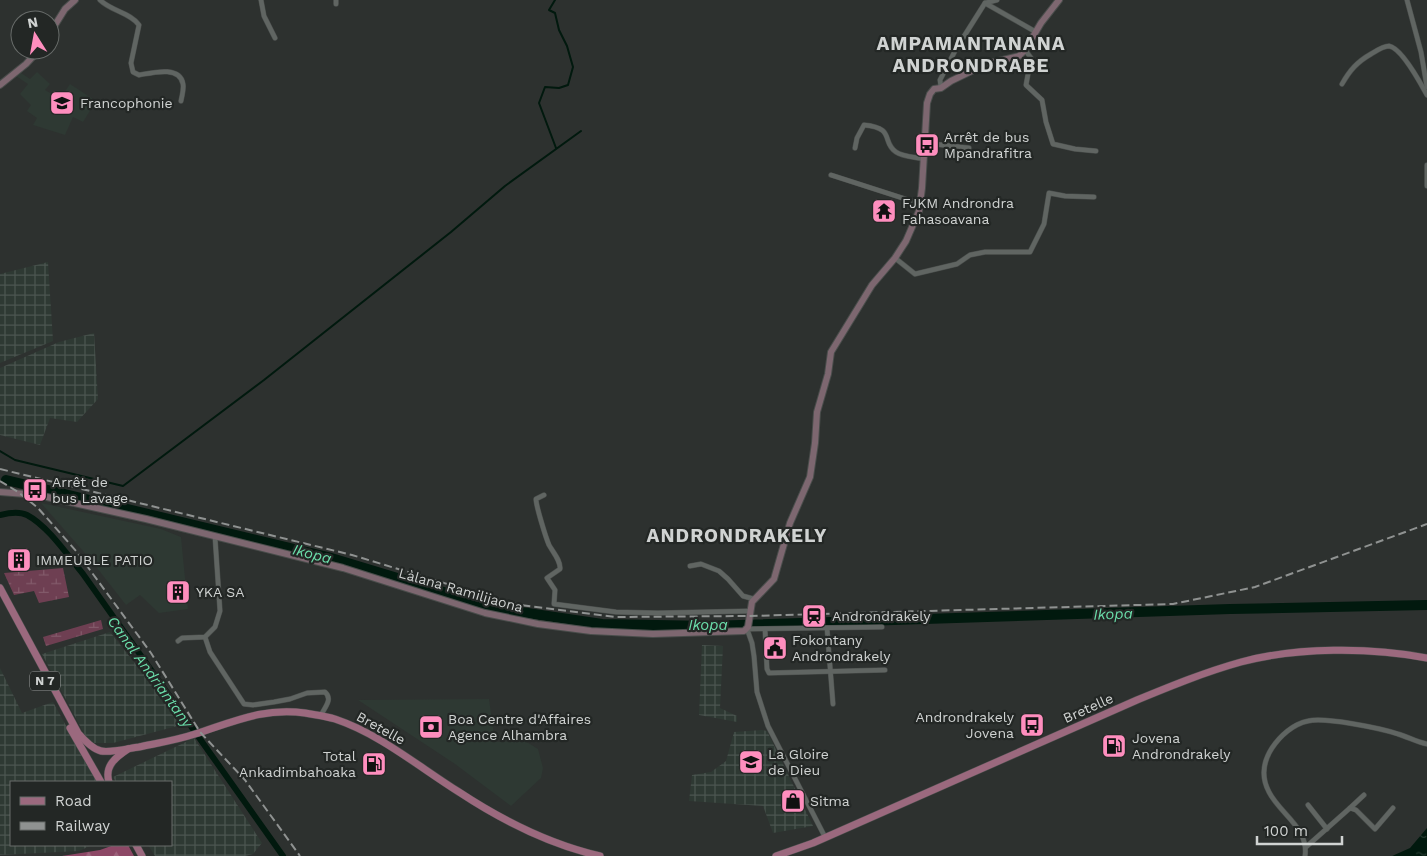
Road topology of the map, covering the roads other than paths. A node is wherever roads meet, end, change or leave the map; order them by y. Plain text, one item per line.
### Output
1 (75, 0) edge
2 (100, 0) edge
3 (261, 0) edge
4 (997, 0) edge
5 (1059, 0) edge
6 (1407, 0) edge
7 (986, 3) junction
8 (60, 17) edge
9 (1036, 32) junction
10 (275, 38) dead end
11 (1025, 50) junction
12 (30, 60) edge
13 (1342, 84) dead end
14 (0, 85) edge
15 (1427, 87) edge
16 (941, 88) junction
17 (1427, 95) edge
18 (181, 101) dead end
19 (925, 142) junction
20 (855, 148) dead end
21 (969, 148) dead end
22 (1096, 151) dead end
23 (924, 159) junction
24 (1427, 165) edge
25 (831, 175) dead end
26 (1427, 186) edge
27 (1094, 197) dead end
28 (921, 204) junction
29 (895, 258) junction
30 (0, 492) edge
31 (544, 495) dead end
32 (215, 536) junction
33 (690, 566) dead end
34 (0, 588) edge
35 (0, 596) edge
36 (754, 599) junction
37 (750, 615) junction
38 (882, 627) dead end
39 (747, 628) junction
40 (827, 628) junction
41 (765, 629) junction
42 (205, 637) junction
43 (178, 641) dead end
44 (1427, 658) edge
45 (885, 670) dead end
46 (831, 671) junction
47 (833, 704) dead end
48 (320, 715) junction
49 (1427, 744) edge
50 (130, 748) junction
51 (102, 751) junction
52 (110, 766) junction
53 (91, 767) junction
54 (100, 781) edge
55 (109, 781) edge
56 (1364, 795) dead end
57 (1308, 805) dead end
58 (1350, 808) junction
59 (1393, 808) dead end
60 (1327, 829) junction
61 (825, 837) junction
62 (1306, 847) junction
63 (600, 856) edge
64 (776, 856) edge
65 (1305, 856) edge

1 - 8 street
2 - 18 street
3 - 10 street
4 - 7 street
5 - 9 street
6 - 15 street
7 - 9 street
7 - 16 street
9 - 11 street
11 - 16 street
11 - 22 street
12 - 14 street
13 - 17 street
16 - 19 street
19 - 21 street
19 - 23 street
20 - 23 street
23 - 28 street
24 - 26 street
25 - 28 street
27 - 29 street
28 - 29 street
29 - 36 street
30 - 32 street, Làlana Ramilijaona
31 - 37 street
32 - 39 street, Làlana Ramilijaona
32 - 42 street
33 - 36 street
34 - 51 main road, N 7
35 - 53 main road, N 7
36 - 37 street
37 - 39 street
38 - 40 street
39 - 41 street
39 - 61 street
40 - 41 street
40 - 46 street
41 - 46 street
42 - 43 street
42 - 48 street
44 - 61 main road, Bretelle
45 - 46 street
46 - 47 street
48 - 50 main road, Bretelle
48 - 63 main road, Bretelle
49 - 62 street
50 - 51 main road, Bretelle
50 - 52 main road
51 - 52 main road
51 - 53 main road
52 - 53 main road
52 - 55 main road
53 - 54 main road, N 7
56 - 58 street
57 - 60 street
58 - 59 street
58 - 60 street
60 - 62 street
61 - 64 main road, Bretelle
62 - 65 street

